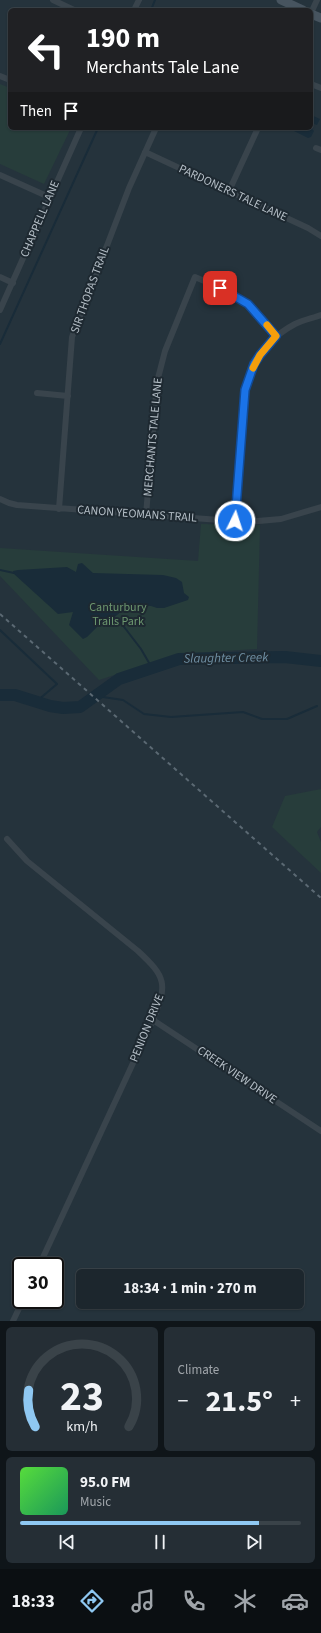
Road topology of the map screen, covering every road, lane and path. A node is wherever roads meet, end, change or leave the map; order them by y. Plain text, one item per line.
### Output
1 (53, 0) edge
2 (281, 0) edge
3 (317, 0) edge
4 (70, 8) edge
5 (299, 8) edge
6 (313, 9) edge
7 (80, 130) edge
8 (155, 130) edge
9 (257, 130) edge
10 (145, 152) junction
11 (0, 175) edge
12 (229, 191) junction
13 (49, 197) junction
14 (321, 236) edge
15 (0, 277) edge
16 (13, 283) junction
17 (0, 310) edge
18 (321, 315) edge
19 (276, 336) junction
20 (37, 393) dead end
21 (68, 396) junction
22 (0, 498) edge
23 (321, 506) edge
24 (59, 509) junction
25 (146, 515) junction
26 (235, 521) junction
27 (7, 839) dead end
28 (153, 1020) junction
29 (321, 1131) edge
30 (44, 1257) edge
31 (19, 1309) edge
32 (13, 1321) edge

1 - 4 street
2 - 5 main road
3 - 6 street
7 - 13 street, CHAPPELL LANE
8 - 10 street, SIR THOPAS TRAIL
9 - 12 street
10 - 12 street, PARDONERS TALE LANE
10 - 21 street, SIR THOPAS TRAIL
11 - 13 street
12 - 14 street, PARDONERS TALE LANE
13 - 16 street, CHAPPELL LANE
15 - 16 street
16 - 17 street, CHAPPELL LANE
18 - 19 street
19 - 25 street, MERCHANTS TALE LANE
19 - 26 street
20 - 21 street
21 - 24 street, SIR THOPAS TRAIL
22 - 24 street, CANON YEOMANS TRAIL
23 - 26 street, CANON YEOMANS TRAIL
24 - 25 street, CANON YEOMANS TRAIL
25 - 26 street, CANON YEOMANS TRAIL
27 - 28 street, PENION DRIVE
28 - 29 street, CREEK VIEW DRIVE
28 - 30 street, PENION DRIVE
31 - 32 street

